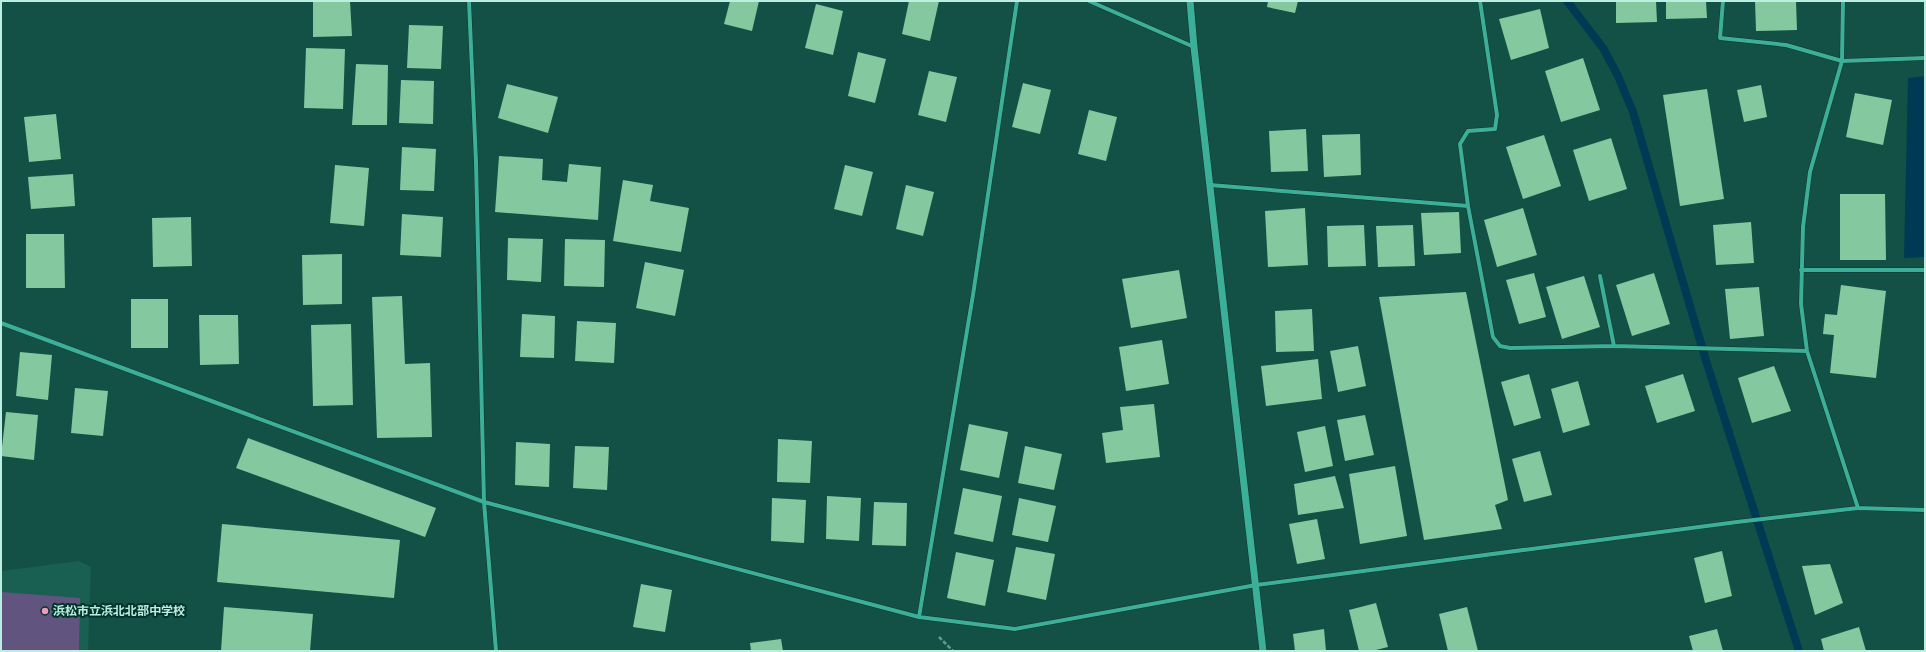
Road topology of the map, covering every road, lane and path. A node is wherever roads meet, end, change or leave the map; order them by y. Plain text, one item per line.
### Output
1 (469, 1) edge
2 (1016, 1) edge
3 (1089, 1) edge
4 (1190, 1) edge
5 (1480, 1) edge
6 (1723, 1) edge
7 (1843, 1) edge
8 (1194, 48) junction
9 (1925, 58) edge
10 (1842, 61) junction
11 (1210, 185) junction
12 (1468, 206) junction
13 (1801, 270) junction
14 (1925, 270) edge
15 (1600, 276) dead end
16 (1, 323) edge
17 (1614, 346) junction
18 (1807, 350) junction
19 (484, 502) junction
20 (1858, 508) junction
21 (1925, 510) edge
22 (1256, 585) junction
23 (919, 618) junction
24 (496, 651) edge
25 (1263, 651) edge

1 - 19 street
2 - 23 street
3 - 8 street
4 - 8 street
5 - 12 street
6 - 10 street
7 - 10 street
8 - 11 street
9 - 10 street
10 - 13 street
11 - 12 street
11 - 22 street
12 - 17 street
13 - 14 street
13 - 18 street
15 - 17 street
16 - 19 street
17 - 18 street
18 - 20 street
19 - 23 street
19 - 24 street
20 - 21 street
20 - 22 street
22 - 23 street
22 - 25 street

